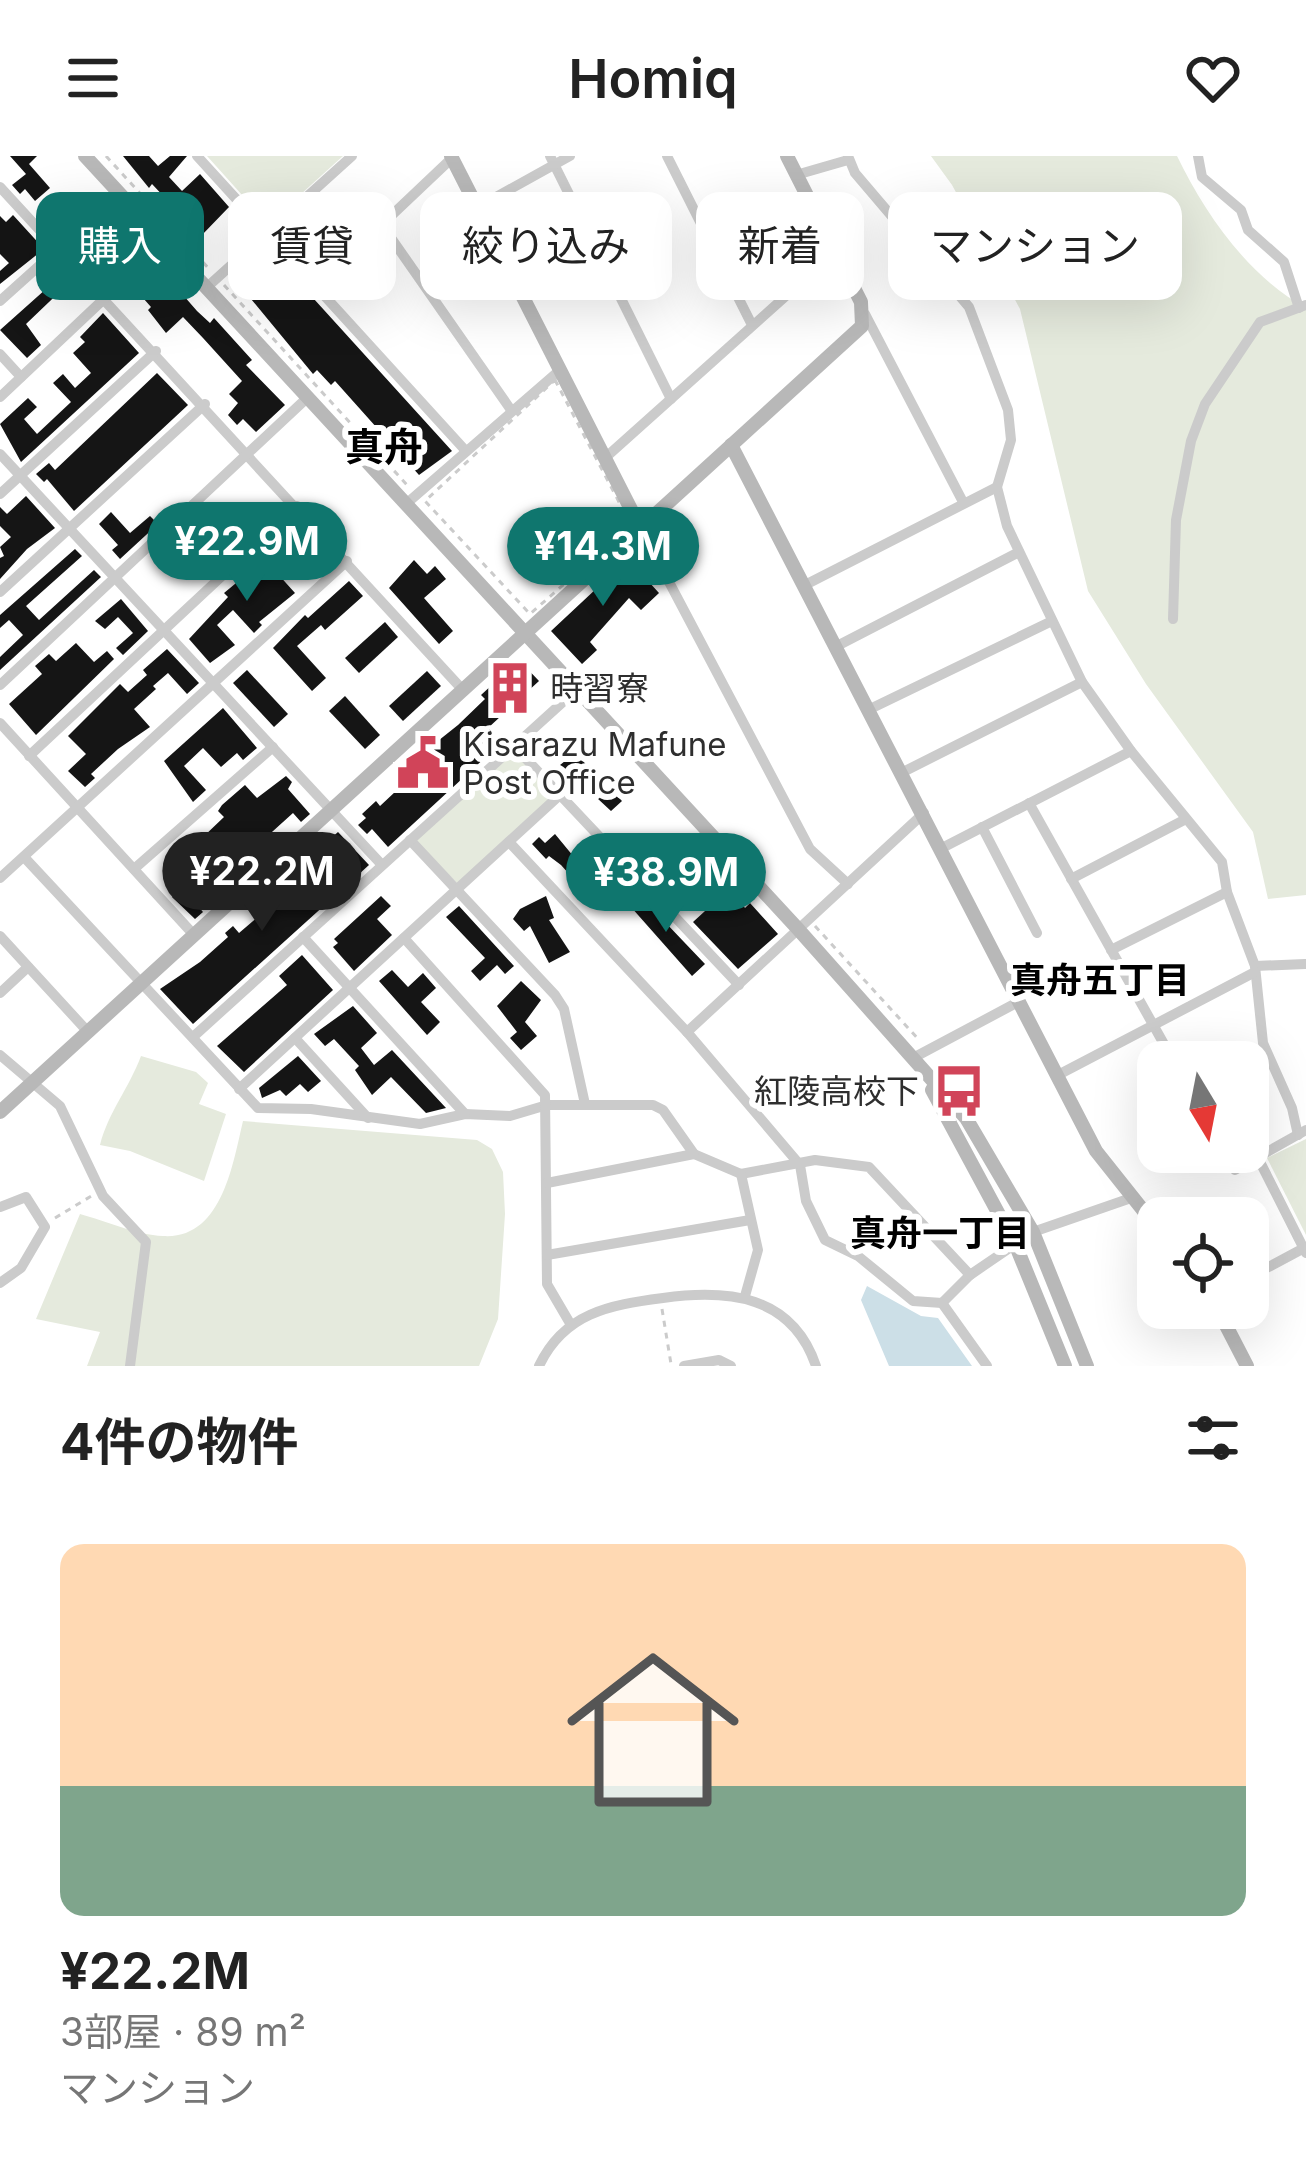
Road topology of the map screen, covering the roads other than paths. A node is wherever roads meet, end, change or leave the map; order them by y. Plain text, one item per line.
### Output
1 (85, 156) edge
2 (196, 156) edge
3 (352, 156) edge
4 (570, 156) edge
5 (667, 156) edge
6 (787, 156) edge
7 (1198, 156) edge
8 (452, 157) edge
9 (848, 158) edge
10 (552, 160) edge
11 (796, 175) junction
12 (117, 192) edge
13 (229, 192) edge
14 (313, 192) edge
15 (470, 192) edge
16 (502, 192) edge
17 (805, 192) edge
18 (2, 194) edge
19 (396, 211) edge
20 (36, 225) edge
21 (396, 245) edge
22 (36, 269) edge
23 (228, 269) edge
24 (206, 288) joint
25 (103, 300) edge
26 (109, 300) edge
27 (330, 300) edge
28 (525, 300) edge
29 (780, 300) edge
30 (858, 300) edge
31 (0, 301) edge
32 (1302, 306) edge
33 (865, 314) junction
34 (752, 325) junction
35 (156, 351) junction
36 (0, 354) edge
37 (560, 370) junction
38 (21, 377) junction
39 (0, 397) edge
40 (308, 398) junction
41 (671, 399) junction
42 (205, 404) junction
43 (511, 410) junction
44 (731, 445) junction
45 (466, 450) junction
46 (0, 454) edge
47 (250, 454) junction
48 (605, 458) junction
49 (20, 475) junction
50 (998, 487) junction
51 (0, 494) edge
52 (409, 496) junction
53 (963, 502) junction
54 (297, 506) junction
55 (640, 527) junction
56 (70, 529) junction
57 (1019, 552) junction
58 (347, 561) junction
59 (115, 578) junction
60 (805, 585) junction
61 (0, 592) edge
62 (1173, 619) dead end
63 (1052, 621) junction
64 (166, 632) junction
65 (522, 632) junction
66 (837, 646) junction
67 (1082, 682) junction
68 (214, 684) junction
69 (0, 685) edge
70 (461, 688) junction
71 (575, 691) junction
72 (870, 709) junction
73 (0, 723) edge
74 (514, 746) junction
75 (273, 747) junction
76 (1131, 751) junction
77 (29, 756) junction
78 (903, 772) junction
79 (562, 793) junction
80 (1029, 803) junction
81 (76, 807) junction
82 (331, 809) junction
83 (924, 813) junction
84 (1186, 819) junction
85 (982, 827) junction
86 (410, 840) junction
87 (509, 842) junction
88 (942, 848) junction
89 (24, 857) junction
90 (382, 866) junction
91 (134, 869) junction
92 (0, 878) edge
93 (1071, 879) junction
94 (848, 884) junction
95 (458, 889) junction
96 (1228, 892) junction
97 (806, 927) junction
98 (1037, 933) dead end
99 (194, 935) junction
100 (0, 936) edge
101 (303, 937) junction
102 (404, 938) junction
103 (1111, 950) junction
104 (1305, 964) edge
105 (28, 967) junction
106 (1255, 969) junction
107 (142, 983) junction
108 (739, 985) junction
109 (350, 988) junction
110 (0, 993) edge
111 (1020, 1001) junction
112 (1154, 1025) junction
113 (687, 1032) junction
114 (89, 1033) junction
115 (193, 1037) junction
116 (295, 1038) junction
117 (1163, 1041) edge
118 (0, 1055) edge
119 (913, 1058) junction
120 (1058, 1075) junction
121 (33, 1084) junction
122 (239, 1089) junction
123 (585, 1104) junction
124 (548, 1105) junction
125 (0, 1112) edge
126 (465, 1114) junction
127 (368, 1118) junction
128 (1302, 1133) edge
129 (1269, 1150) edge
130 (694, 1154) junction
131 (800, 1165) junction
132 (1266, 1173) edge
133 (741, 1174) junction
134 (547, 1183) junction
135 (1131, 1198) junction
136 (1137, 1205) edge
137 (0, 1207) edge
138 (750, 1220) junction
139 (1033, 1232) junction
140 (1016, 1246) junction
141 (1305, 1249) edge
142 (547, 1256) junction
143 (1269, 1267) edge
144 (970, 1275) junction
145 (0, 1282) edge
146 (746, 1296) junction
147 (942, 1303) junction
148 (571, 1324) junction
149 (1227, 1329) edge
150 (1243, 1365) edge
151 (130, 1366) edge
152 (539, 1366) edge
153 (684, 1366) edge
154 (731, 1366) edge
155 (816, 1366) edge
156 (987, 1366) edge
157 (1065, 1366) edge
158 (1087, 1366) edge

1 - 12 street
2 - 13 street
3 - 14 street
4 - 10 street
5 - 34 street
6 - 11 street
7 - 32 street
8 - 15 street
8 - 19 street
9 - 11 street
9 - 50 street
10 - 16 street
10 - 41 street
11 - 17 street
18 - 20 street
21 - 43 street
22 - 31 street
23 - 24 street
24 - 40 street
25 - 38 street
26 - 35 street
27 - 45 street
28 - 37 street
29 - 34 street
30 - 33 street
32 - 62 street
33 - 44 street
33 - 53 street
34 - 41 street
35 - 42 street
35 - 49 street
36 - 38 street
37 - 43 street
37 - 48 street
38 - 39 street
40 - 47 street
40 - 52 street
41 - 48 street
42 - 47 street
42 - 56 street
43 - 45 street
44 - 55 street
44 - 60 street
45 - 52 street
46 - 49 street
47 - 54 street
47 - 59 street
48 - 55 street
49 - 51 street
49 - 56 street
50 - 53 street
50 - 57 street
52 - 65 street
53 - 60 street
54 - 58 street
54 - 64 street
55 - 65 street
55 - 94 street
56 - 59 street
56 - 61 street
57 - 63 street
57 - 66 street
58 - 68 street
58 - 70 street
59 - 64 street
59 - 69 street
60 - 66 street
63 - 67 street
63 - 72 street
64 - 68 street
64 - 77 street
65 - 70 street
65 - 71 street
66 - 72 street
67 - 76 street
67 - 78 street
68 - 75 street
68 - 81 street
70 - 82 street
71 - 74 street
71 - 97 street
72 - 78 street
73 - 77 street
74 - 79 street
74 - 86 street
75 - 82 street
75 - 91 street
76 - 80 street
76 - 84 street
77 - 81 street
78 - 83 street
79 - 87 street
79 - 108 street
80 - 85 street
80 - 93 street
81 - 89 street
81 - 91 street
82 - 90 street
82 - 99 street
83 - 88 street
83 - 94 street
84 - 93 street
84 - 96 street
85 - 88 street
85 - 98 street
86 - 90 street
86 - 95 street
87 - 95 street
87 - 113 street
88 - 111 street
89 - 92 street
89 - 107 street
90 - 101 street
91 - 99 street
93 - 103 street
94 - 97 street
95 - 102 street
95 - 123 street
96 - 103 street
96 - 106 street
97 - 108 street
97 - 119 street
99 - 107 street
100 - 105 street
101 - 109 street
101 - 115 street
102 - 109 street
102 - 124 street
103 - 112 street
104 - 106 street
105 - 110 street
105 - 114 street
106 - 112 street
106 - 128 street
107 - 114 street
107 - 115 street
108 - 113 street
109 - 116 street
109 - 126 street
111 - 119 street
111 - 120 street
112 - 117 street
112 - 120 street
113 - 131 street
114 - 121 street
115 - 122 street
116 - 122 street
116 - 127 street
118 - 121 street
119 - 139 street
119 - 140 street
120 - 135 street
121 - 125 street
121 - 151 street
122 - 127 street
123 - 124 street
123 - 130 street
124 - 126 street
124 - 134 street
126 - 127 street
128 - 129 street
130 - 133 street
130 - 134 street
131 - 133 street
131 - 144 street
131 - 147 street
132 - 141 street
133 - 138 street
134 - 142 street
135 - 136 street
135 - 139 street
137 - 145 street
138 - 142 street
138 - 146 street
139 - 140 street
139 - 158 street
140 - 144 street
140 - 157 street
141 - 143 street
142 - 148 street
144 - 147 street
146 - 148 street
146 - 155 street
147 - 156 street
148 - 152 street
149 - 150 street
153 - 154 street

